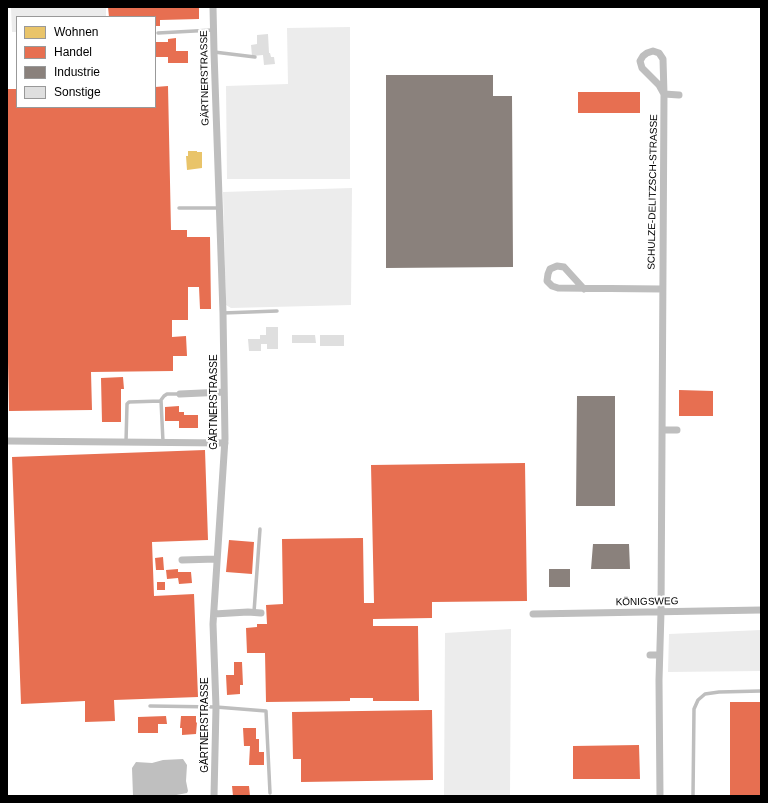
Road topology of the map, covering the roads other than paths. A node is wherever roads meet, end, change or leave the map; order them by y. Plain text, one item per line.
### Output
1 (213, 7) edge
2 (214, 30) junction
3 (158, 33) dead end
4 (214, 52) junction
5 (255, 57) dead end
6 (664, 94) junction
7 (679, 95) dead end
8 (179, 208) dead end
9 (220, 208) junction
10 (584, 289) junction
11 (662, 290) junction
12 (277, 311) dead end
13 (223, 313) junction
14 (224, 392) junction
15 (180, 394) joint
16 (161, 401) junction
17 (662, 430) junction
18 (677, 430) dead end
19 (7, 441) edge
20 (126, 442) junction
21 (163, 442) junction
22 (225, 443) junction
23 (260, 529) dead end
24 (216, 559) junction
25 (182, 560) dead end
26 (761, 610) edge
27 (257, 612) joint
28 (661, 612) junction
29 (214, 614) junction
30 (533, 614) dead end
31 (659, 654) junction
32 (650, 655) dead end
33 (761, 691) edge
34 (150, 706) dead end
35 (216, 706) junction
36 (270, 793) dead end
37 (214, 796) edge
38 (660, 796) edge
39 (693, 796) edge

1 - 2 street, GÄRTNERSTRASSE
2 - 3 lane
2 - 4 street, GÄRTNERSTRASSE
4 - 5 lane
4 - 9 street, GÄRTNERSTRASSE
6 - 6 street, SCHULZE-DELITZSCH-STRASSE
6 - 7 street
6 - 11 street, SCHULZE-DELITZSCH-STRASSE
8 - 9 lane
9 - 13 street, GÄRTNERSTRASSE
10 - 10 street
10 - 11 street
11 - 17 street, SCHULZE-DELITZSCH-STRASSE
12 - 13 lane
13 - 14 street, GÄRTNERSTRASSE
14 - 15 street
14 - 22 street, GÄRTNERSTRASSE
15 - 16 lane
16 - 20 lane
16 - 21 lane
17 - 18 street
17 - 28 street, SCHULZE-DELITZSCH-STRASSE
19 - 20 street
20 - 21 street
21 - 22 street
22 - 24 street, GÄRTNERSTRASSE
23 - 27 lane
24 - 25 street
24 - 29 street, GÄRTNERSTRASSE
26 - 28 street, KÖNIGSWEG
27 - 29 street
28 - 30 street, KÖNIGSWEG
28 - 31 street, SCHULZE-DELITZSCH-STRASSE
29 - 35 street, GÄRTNERSTRASSE
31 - 32 street
31 - 38 street, SCHULZE-DELITZSCH-STRASSE
33 - 39 lane
34 - 35 lane
35 - 36 lane
35 - 37 street, GÄRTNERSTRASSE

